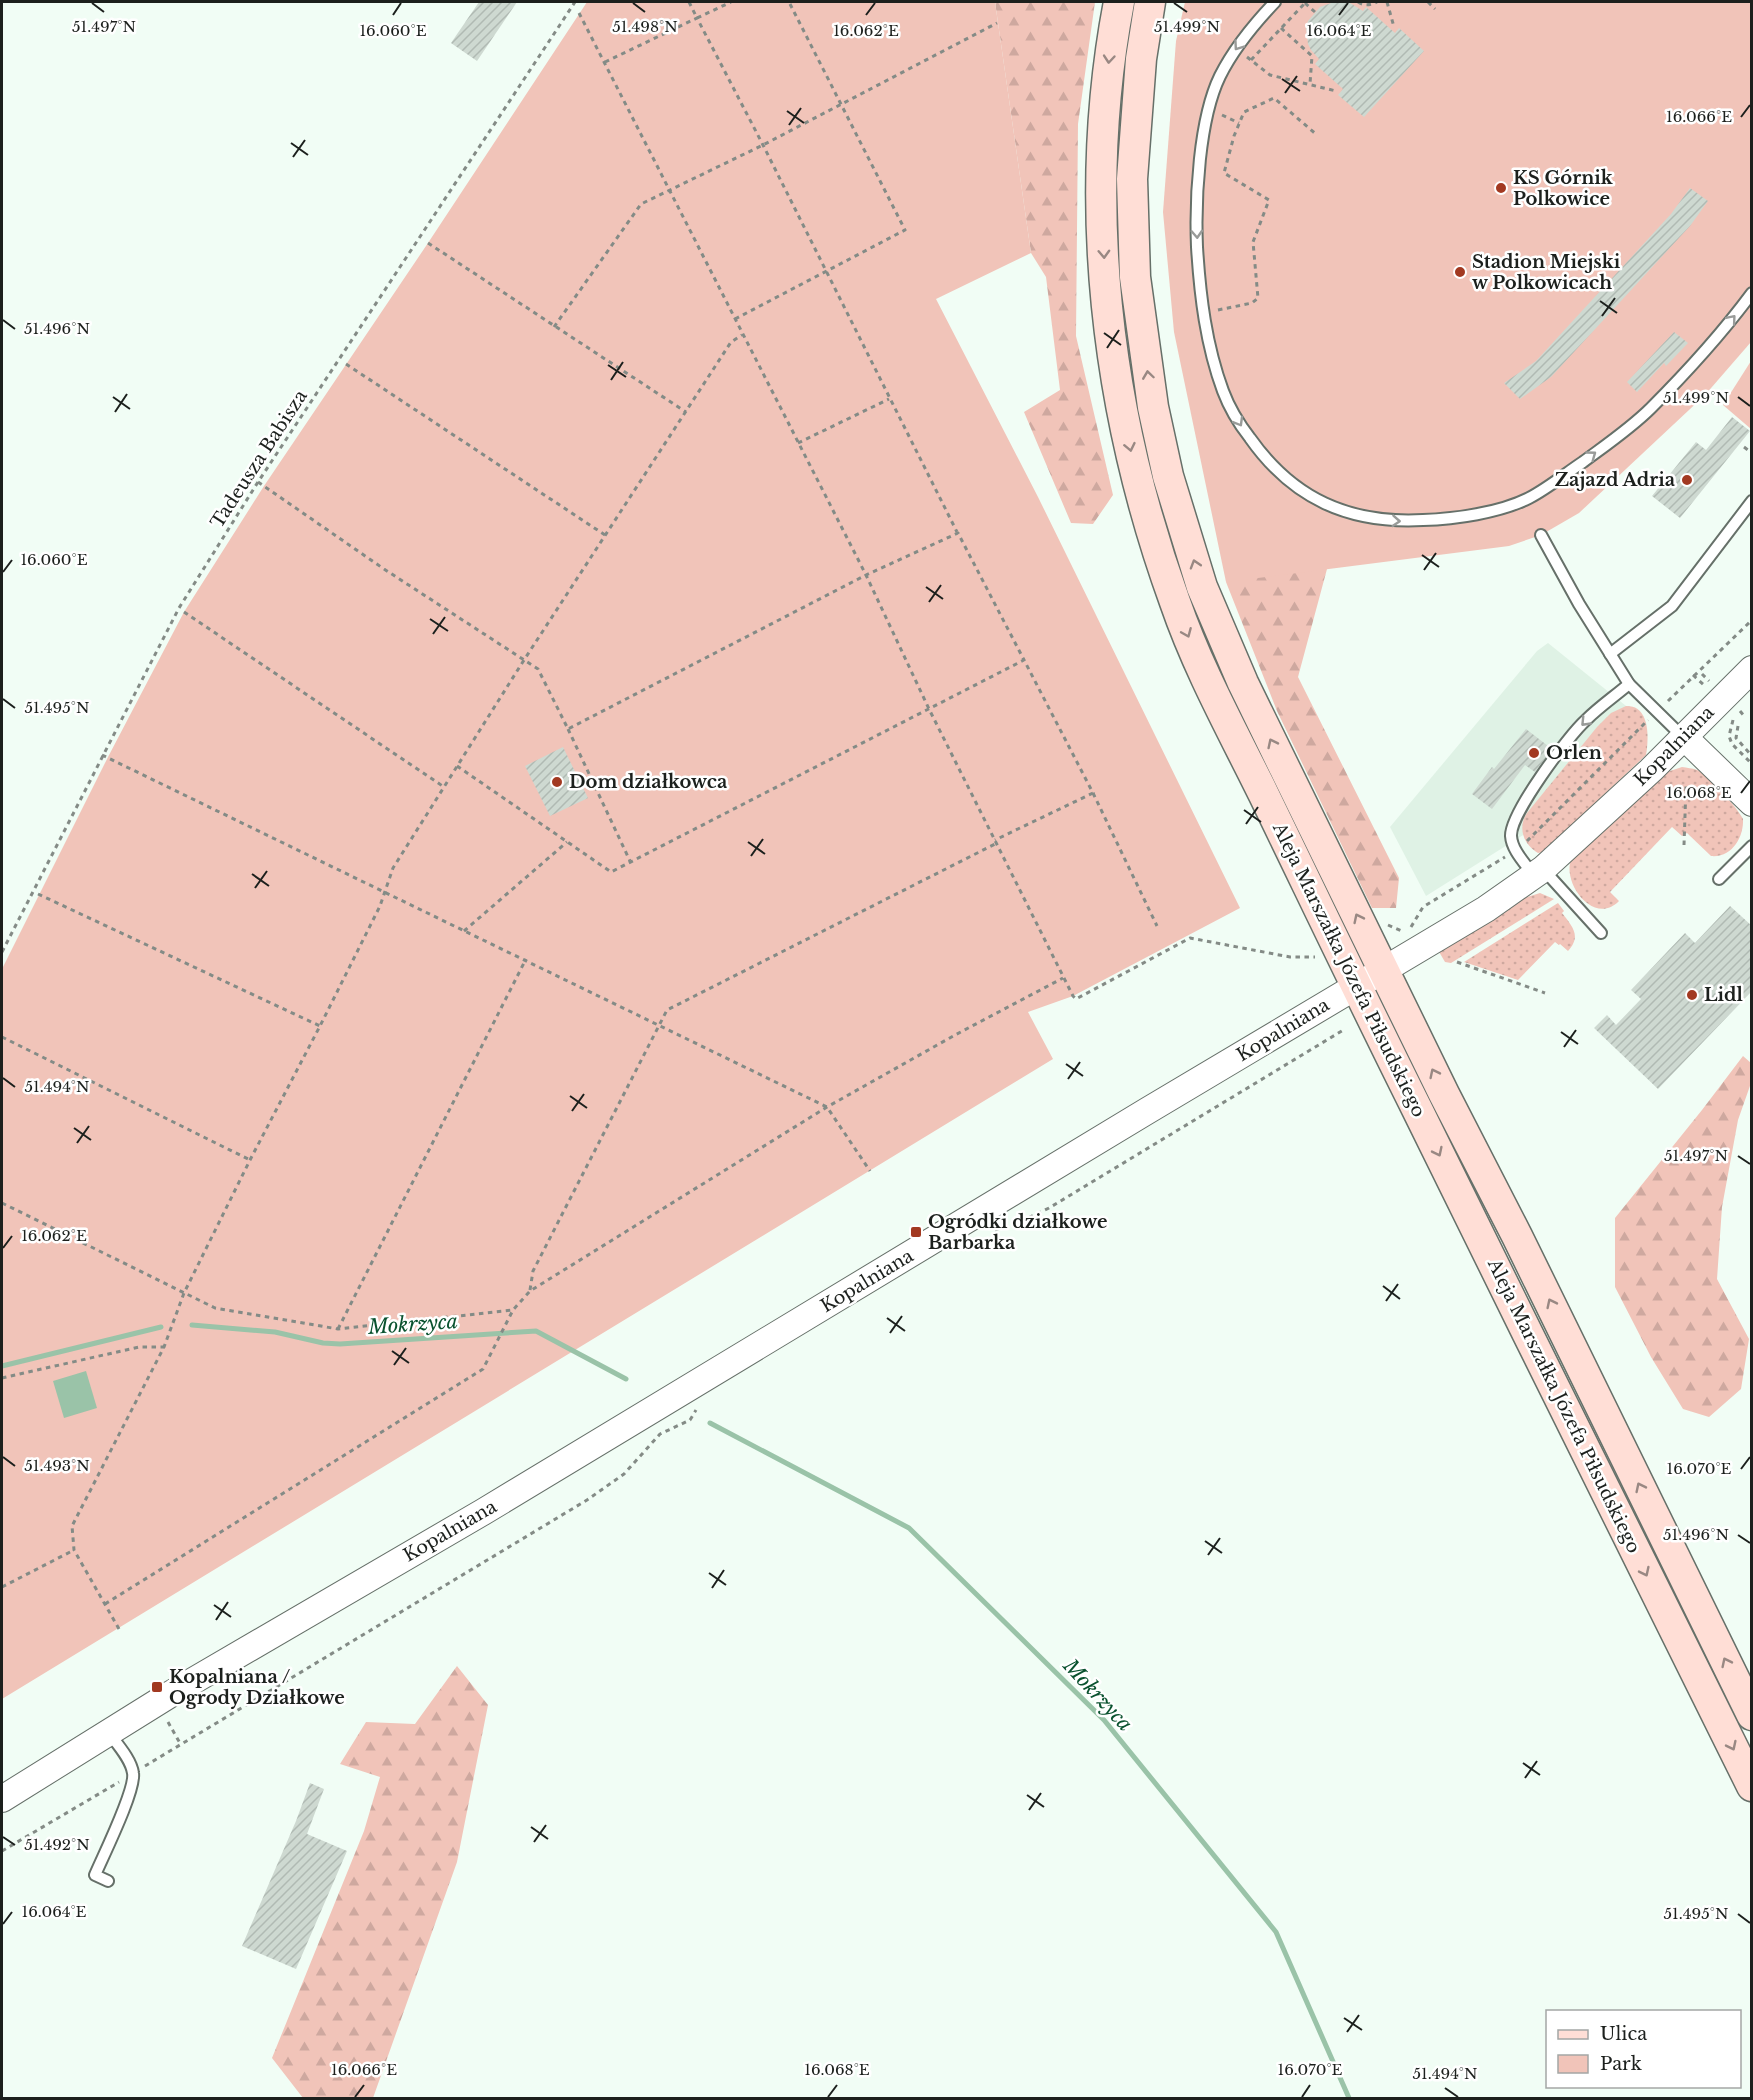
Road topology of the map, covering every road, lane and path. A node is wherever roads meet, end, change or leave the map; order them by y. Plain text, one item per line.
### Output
1 (575, 2) edge
2 (689, 2) edge
3 (731, 2) edge
4 (789, 2) edge
5 (1119, 2) edge
6 (1150, 2) edge
7 (1275, 2) edge
8 (1305, 2) edge
9 (1358, 2) edge
10 (1377, 2) edge
11 (1387, 2) edge
12 (1428, 2) edge
13 (1435, 9) dead end
14 (1315, 12) dead end
15 (579, 13) dead end
16 (697, 18) junction
17 (997, 23) dead end
18 (1394, 27) dead end
19 (1281, 28) junction
20 (1236, 48) junction
21 (1251, 60) junction
22 (605, 62) junction
23 (1310, 85) junction
24 (1336, 91) dead end
25 (841, 103) junction
26 (1209, 109) junction
27 (1239, 123) junction
28 (1317, 135) dead end
29 (763, 145) junction
30 (668, 191) junction
31 (428, 243) dead end
32 (827, 272) junction
33 (1752, 293) edge
34 (1203, 314) junction
35 (735, 319) junction
36 (554, 327) junction
37 (742, 335) junction
38 (346, 364) dead end
39 (889, 399) junction
40 (686, 412) junction
41 (798, 443) junction
42 (1743, 447) dead end
43 (1752, 453) edge
44 (258, 482) junction
45 (1752, 501) edge
46 (958, 533) junction
47 (606, 535) junction
48 (1541, 536) dead end
49 (866, 575) junction
50 (184, 612) dead end
51 (1752, 620) edge
52 (1610, 654) junction
53 (524, 660) junction
54 (1024, 660) junction
55 (1752, 669) edge
56 (1629, 684) junction
57 (929, 709) junction
58 (1657, 712) junction
59 (1738, 726) dead end
60 (568, 729) junction
61 (1684, 737) junction
62 (102, 755) junction
63 (1752, 756) edge
64 (457, 766) junction
65 (1686, 786) dead end
66 (444, 787) junction
67 (1093, 793) junction
68 (1752, 803) edge
69 (996, 841) junction
70 (567, 842) junction
71 (1684, 845) dead end
72 (1752, 846) edge
73 (1515, 850) junction
74 (630, 861) junction
75 (1539, 873) junction
76 (1719, 879) dead end
77 (385, 892) junction
78 (38, 894) dead end
79 (1383, 924) dead end
80 (1157, 926) dead end
81 (464, 932) junction
82 (1601, 933) dead end
83 (2, 952) edge
84 (1323, 957) dead end
85 (526, 959) junction
86 (1457, 962) dead end
87 (1383, 971) junction
88 (1063, 978) junction
89 (1356, 987) junction
90 (1545, 993) dead end
91 (658, 1024) junction
92 (320, 1026) junction
93 (1345, 1029) dead end
94 (2, 1037) edge
95 (827, 1107) junction
96 (250, 1160) junction
97 (870, 1171) dead end
98 (2, 1203) edge
99 (988, 1233) dead end
100 (530, 1291) junction
101 (184, 1293) junction
102 (513, 1310) junction
103 (338, 1329) junction
104 (164, 1347) junction
105 (2, 1378) edge
106 (700, 1404) dead end
107 (74, 1550) junction
108 (2, 1587) edge
109 (105, 1604) junction
110 (119, 1629) dead end
111 (156, 1703) junction
112 (1752, 1715) edge
113 (109, 1732) junction
114 (181, 1745) junction
115 (133, 1773) junction
116 (1752, 1786) edge
117 (2, 1799) edge
118 (2, 1851) edge
119 (108, 1881) dead end

1 - 44 path, Tadeusza Babisza
2 - 16 path
3 - 16 path
4 - 25 path
5 -> 89 main road, Aleja Marszałka Józefa Piłsudskiego
87 -> 6 main road, Aleja Marszałka Józefa Piłsudskiego
7 -> 20 lane
8 - 14 path
8 - 19 path
9 - 10 path
11 - 18 path
12 - 13 path
15 - 22 path
16 - 22 path
16 - 29 path
17 - 25 path
19 - 21 path
19 - 23 path
20 - 21 path
20 - 26 lane
21 - 23 path
22 - 30 path
23 - 24 path
25 - 29 path
25 - 32 path
26 - 27 path
26 -> 34 lane
27 - 28 path
27 - 34 path
29 - 30 path
29 - 32 path
30 - 35 path
30 - 36 path
31 - 36 path
32 - 35 path
32 - 39 path
34 -> 33 lane
35 - 37 path
36 - 40 path
37 - 40 path
37 - 41 path
38 - 47 path
39 - 41 path
39 - 46 path
40 - 47 path
41 - 49 path
42 - 43 path
44 - 53 path
44 - 62 path, Tadeusza Babisza
45 - 52 lane
46 - 49 path
46 - 54 path
47 - 53 path
48 - 52 lane
49 - 57 path
49 - 60 path
50 - 66 path
51 - 58 path
52 - 56 lane
53 - 60 path
53 - 64 path
54 - 57 path
54 - 67 path
55 - 61 street, Kopalniana
56 - 58 lane
56 -> 73 lane
57 - 69 path
57 - 74 path
58 - 61 lane
58 - 73 path
59 - 63 path
60 - 74 path
61 - 68 street
61 - 75 street, Kopalniana
62 - 77 path
62 - 83 path, Tadeusza Babisza
64 - 66 path
64 - 70 path
65 - 71 path
66 - 77 path
67 - 69 path
67 - 80 path
69 - 88 path
69 - 91 path
70 - 74 path
70 - 81 path
72 - 76 lane
73 - 75 lane
73 - 79 path
75 - 82 lane
75 - 87 street, Kopalniana
77 - 81 path
77 - 92 path
78 - 92 path
81 - 85 path
84 - 88 path
85 - 91 path
85 - 103 path
86 - 90 path
87 - 89 street, Kopalniana
112 -> 87 main road, Aleja Marszałka Józefa Piłsudskiego
88 - 95 path
89 - 111 street, Kopalniana
89 -> 116 main road, Aleja Marszałka Józefa Piłsudskiego
91 - 95 path
91 - 100 path
92 - 96 path
93 - 99 path
94 - 96 path
95 - 97 path
95 - 100 path
96 - 101 path
98 - 101 path
100 - 102 path
101 - 103 path
101 - 104 path
102 - 103 path
102 - 109 path
104 - 105 path
104 - 107 path
106 - 114 path
107 - 108 path
107 - 109 path
109 - 110 path
111 - 113 street, Kopalniana
111 - 114 path
113 - 115 lane
113 - 117 street, Kopalniana
114 - 115 path
115 - 118 path
115 - 119 lane

